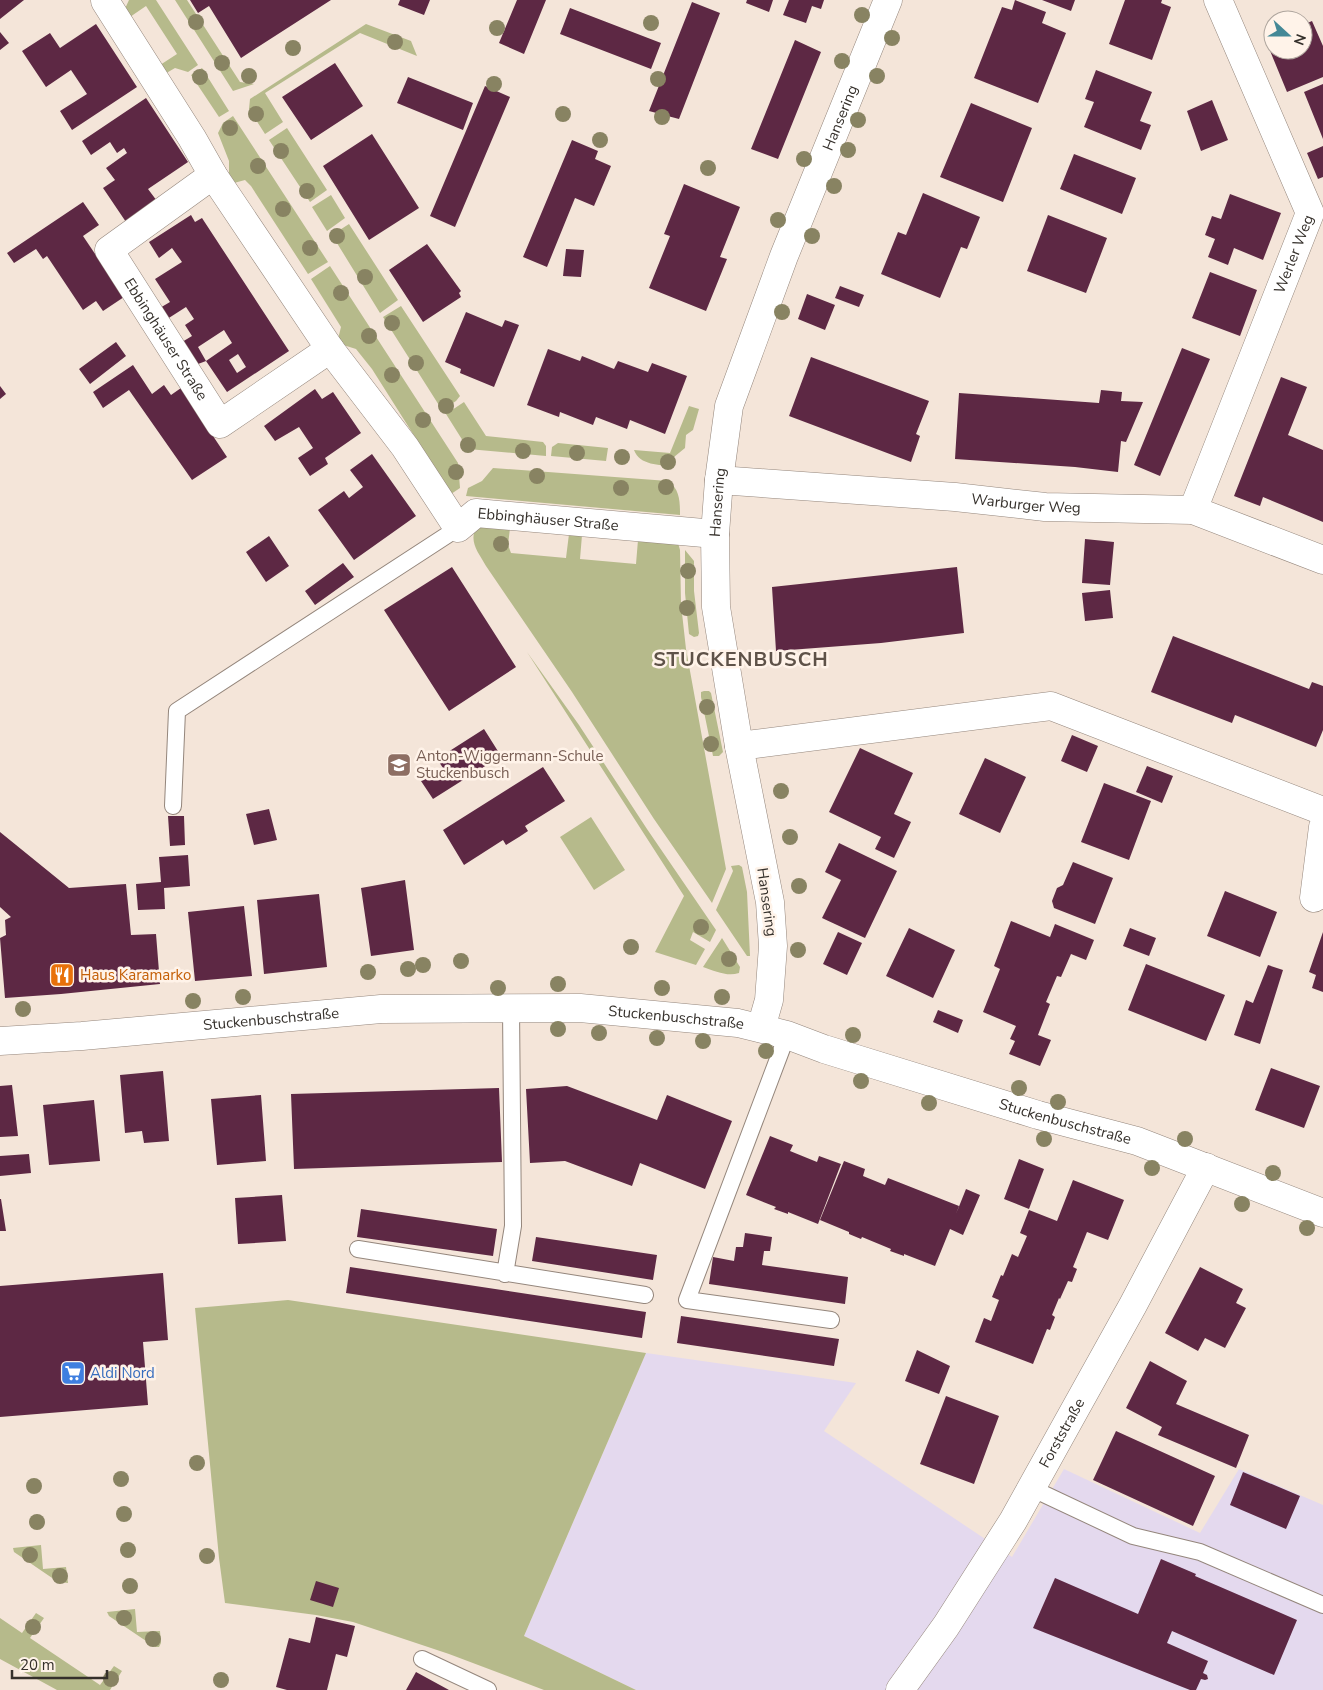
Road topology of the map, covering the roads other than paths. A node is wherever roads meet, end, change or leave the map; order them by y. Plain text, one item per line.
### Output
1 (106, 0) edge
2 (888, 0) edge
3 (1218, 0) edge
4 (213, 175) junction
5 (330, 349) junction
6 (719, 480) junction
7 (1193, 510) junction
8 (458, 528) junction
9 (715, 534) junction
10 (1323, 560) edge
11 (739, 746) junction
12 (173, 806) dead end
13 (1323, 811) edge
14 (1323, 827) edge
15 (1314, 898) dead end
16 (511, 1008) junction
17 (761, 1028) junction
18 (787, 1035) junction
19 (0, 1041) edge
20 (1206, 1167) junction
21 (1323, 1213) edge
22 (358, 1250) dead end
23 (505, 1274) junction
24 (645, 1295) dead end
25 (830, 1320) dead end
26 (1031, 1488) junction
27 (1323, 1605) edge
28 (422, 1659) dead end
29 (488, 1690) edge
30 (900, 1690) edge

1 - 4 street, Ebbinghäuser Straße
2 - 6 street, Hansering
3 - 7 street, Werler Weg
4 - 5 street, Ebbinghäuser Straße
4 - 5 street, Ebbinghäuser Straße
5 - 8 street, Ebbinghäuser Straße
6 - 7 street, Warburger Weg
6 - 9 street, Hansering
7 - 10 street, Warburger Weg
8 - 9 street, Ebbinghäuser Straße
8 - 12 lane
9 - 11 street, Hansering
11 - 13 street
11 - 17 street, Hansering
14 - 15 street
16 - 17 street, Stuckenbuschstraße
16 - 19 street, Stuckenbuschstraße
16 - 23 lane
17 - 18 street, Stuckenbuschstraße
18 - 20 street, Stuckenbuschstraße
18 - 25 lane
20 - 21 street, Stuckenbuschstraße
20 - 26 street, Forststraße
22 - 23 lane
23 - 24 lane
26 - 27 lane
26 - 30 street, Forststraße
28 - 29 lane

